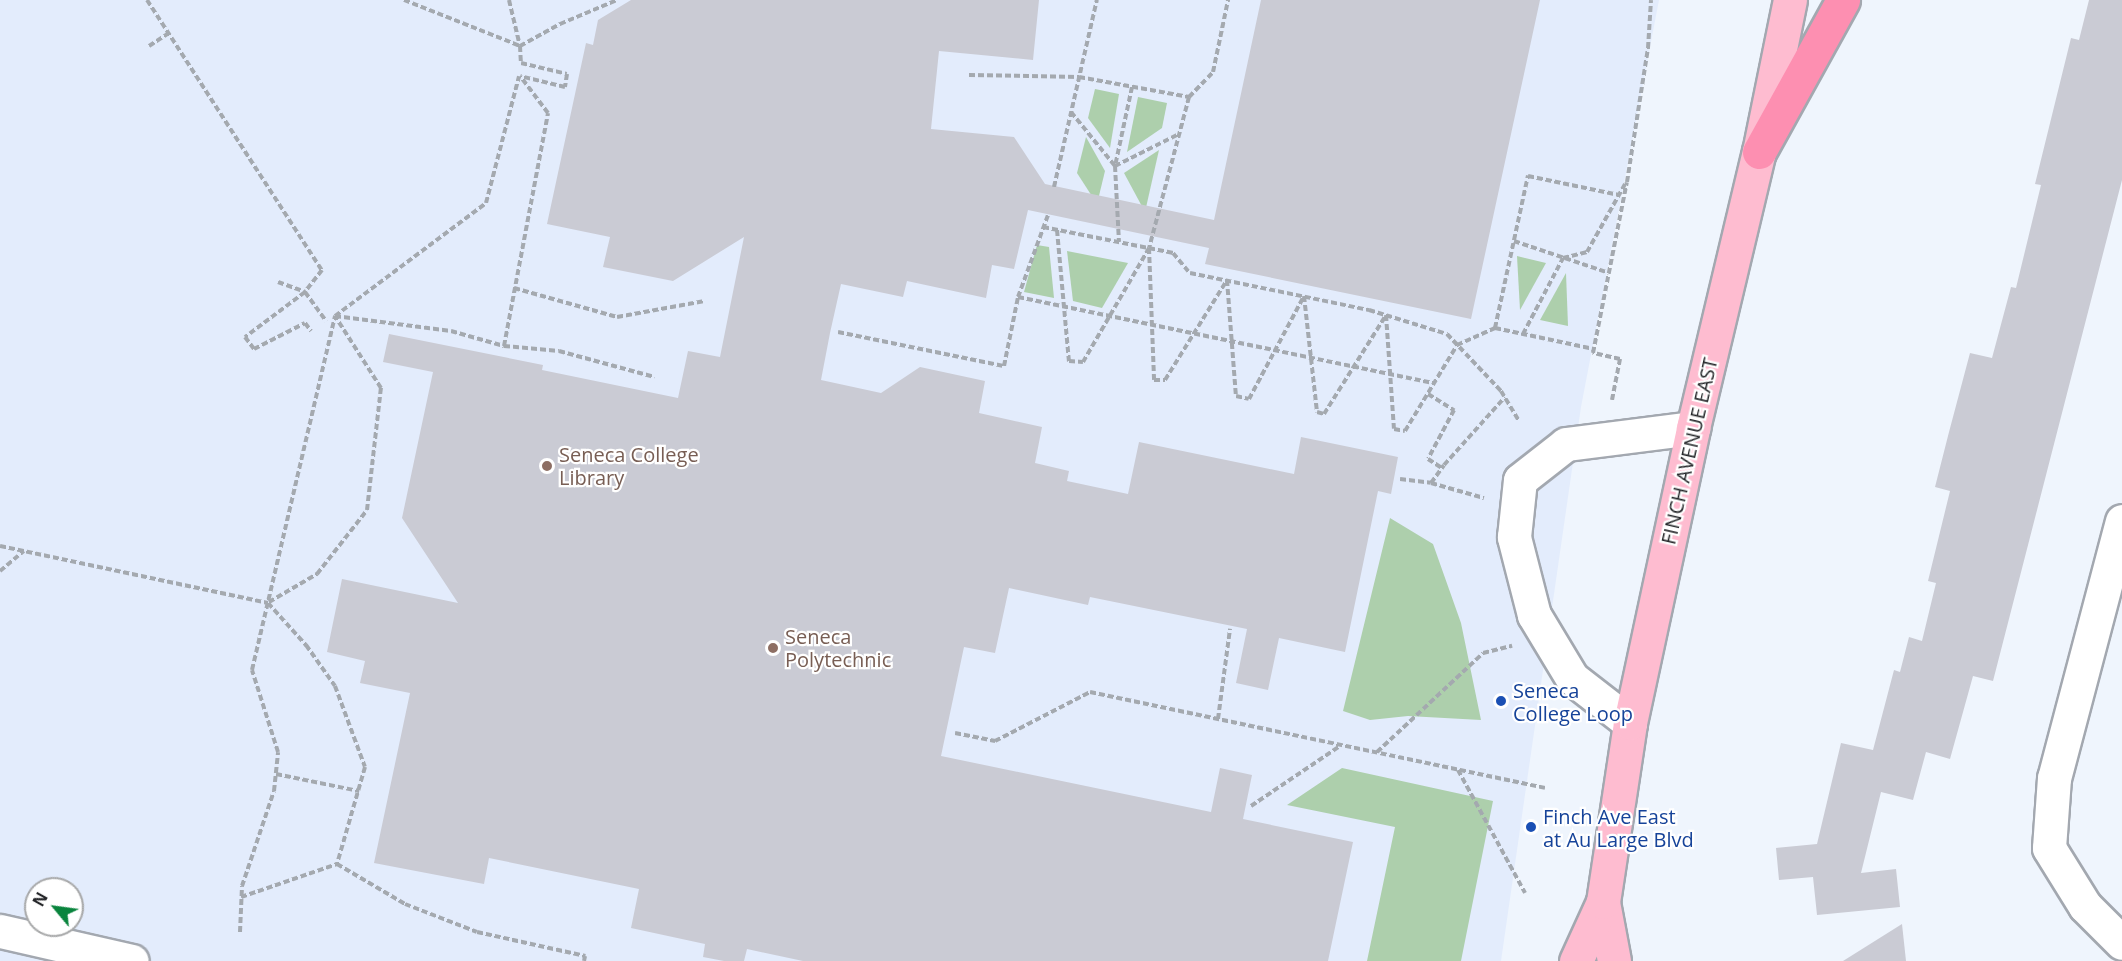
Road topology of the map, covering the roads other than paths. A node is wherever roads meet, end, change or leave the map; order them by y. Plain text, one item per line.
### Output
1 (1843, 0) edge
2 (1791, 1) edge
3 (1759, 152) junction
4 (1693, 428) junction
5 (2122, 521) edge
6 (1630, 723) junction
7 (1603, 902) junction
8 (0, 931) edge
9 (2122, 943) edge
10 (132, 961) edge
11 (1576, 961) edge
12 (1614, 961) edge

1 - 3 highway
2 - 3 main road, FINCH AVENUE EAST
3 - 4 main road, FINCH AVENUE EAST
4 - 6 main road, FINCH AVENUE EAST
4 - 6 street
5 - 9 street
6 - 7 main road, FINCH AVENUE EAST
7 - 11 main road, FINCH AVENUE EAST
7 - 12 main road, FINCH AVENUE EAST
8 - 10 street

